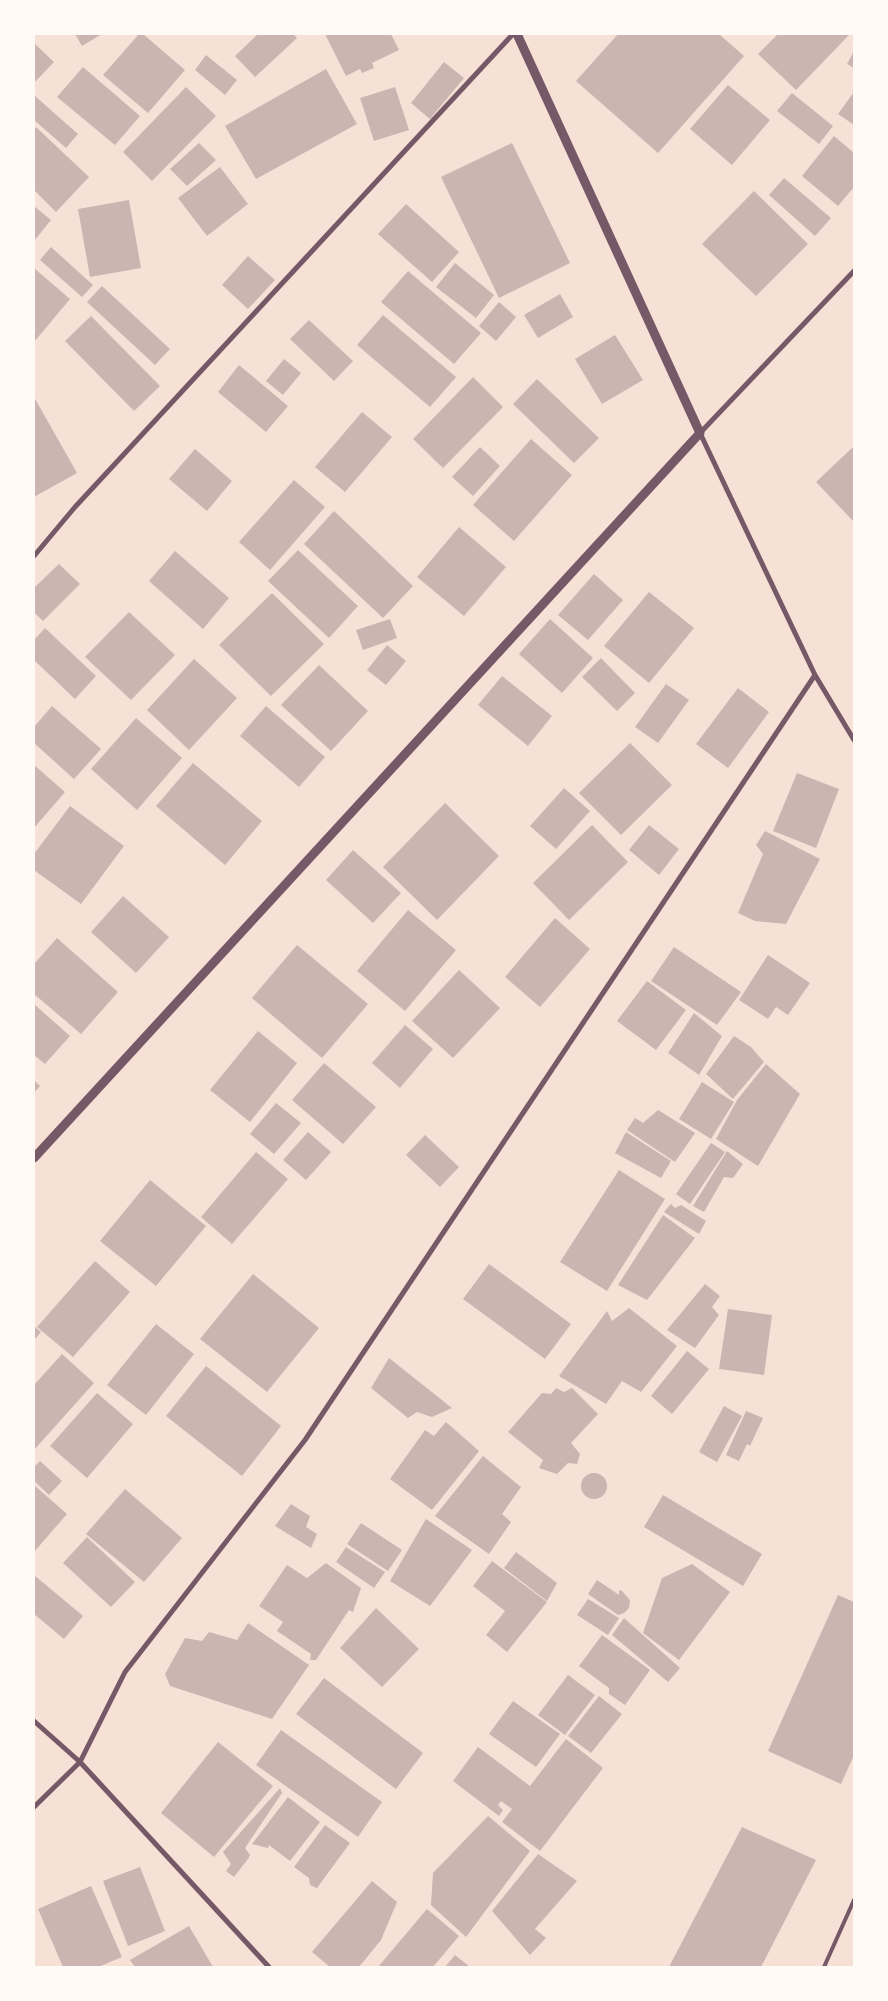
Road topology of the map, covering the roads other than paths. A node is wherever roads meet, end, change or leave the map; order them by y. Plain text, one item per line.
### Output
1 (513, 34) edge
2 (517, 34) edge
3 (854, 271) edge
4 (700, 433) junction
5 (34, 556) edge
6 (815, 675) junction
7 (854, 740) edge
8 (34, 1158) edge
9 (34, 1721) edge
10 (80, 1762) junction
11 (34, 1807) edge
12 (854, 1900) edge
13 (269, 1967) edge
14 (824, 1967) edge

1 - 5 street
2 - 4 street
3 - 4 street
4 - 6 street
4 - 8 street
6 - 7 street
6 - 10 street
9 - 10 street
10 - 11 street
10 - 13 street
12 - 14 lane

